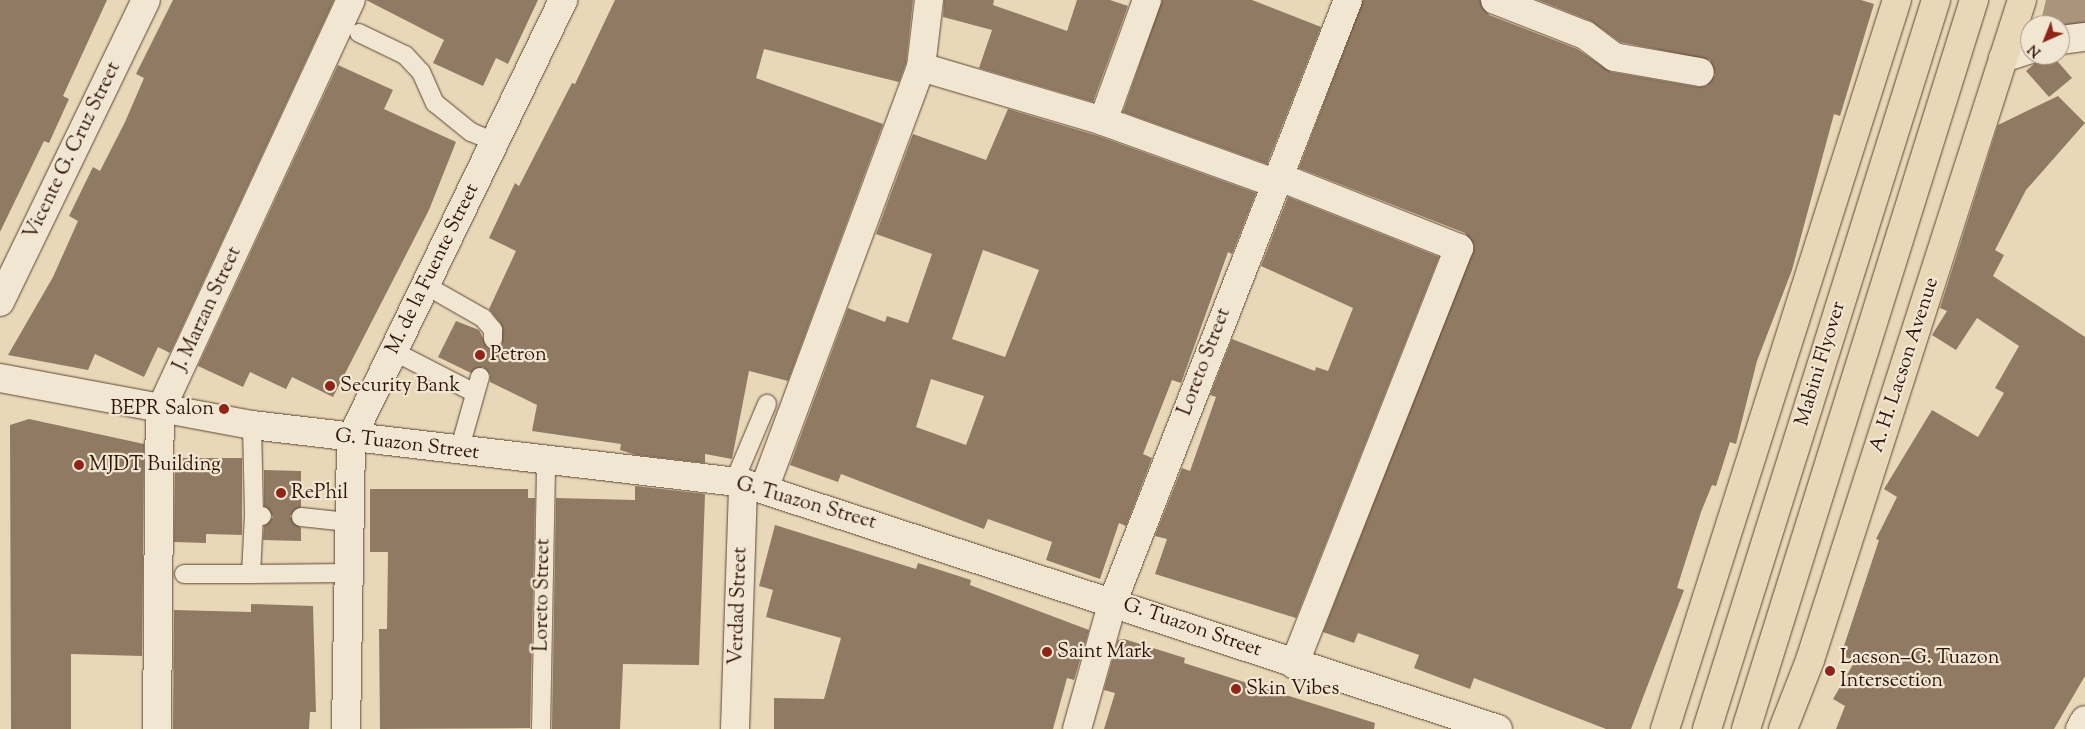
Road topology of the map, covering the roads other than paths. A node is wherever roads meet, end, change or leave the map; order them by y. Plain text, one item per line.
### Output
1 (146, 0) edge
2 (351, 0) edge
3 (563, 0) edge
4 (929, 0) edge
5 (1147, 0) edge
6 (1348, 0) edge
7 (1495, 0) edge
8 (1897, 0) edge
9 (1936, 0) edge
10 (1974, 0) edge
11 (2022, 0) edge
12 (358, 33) dead end
13 (2085, 37) edge
14 (2070, 39) edge
15 (2020, 52) edge
16 (2003, 58) junction
17 (921, 67) junction
18 (1700, 72) dead end
19 (1103, 121) junction
20 (494, 142) junction
21 (1276, 180) junction
22 (425, 285) junction
23 (0, 302) edge
24 (493, 339) dead end
25 (393, 351) junction
26 (0, 378) edge
27 (767, 404) dead end
28 (160, 411) junction
29 (252, 425) junction
30 (351, 439) junction
31 (459, 451) junction
32 (546, 460) junction
33 (747, 485) junction
34 (300, 517) dead end
35 (348, 522) junction
36 (348, 573) junction
37 (184, 574) dead end
38 (251, 574) junction
39 (1112, 601) junction
40 (1294, 664) junction
41 (2085, 720) edge
42 (1490, 728) edge
43 (157, 729) edge
44 (346, 729) edge
45 (541, 729) edge
46 (735, 729) edge
47 (1077, 729) edge
48 (1665, 729) edge
49 (1707, 729) edge
50 (1746, 729) edge
51 (1783, 729) edge
52 (2080, 729) edge

1 - 23 street, Vicente G. Cruz Street
2 - 28 street, J. Marzan Street
3 - 20 street, M. de la Fuente Street
4 - 17 street, Verdad Street
5 - 19 street
6 - 21 street, Loreto Street
7 - 18 street
8 - 48 main road
9 - 49 main road, Mabini Flyover
10 - 50 main road, Mabini Flyover
11 - 16 main road, A. H. Lacson Avenue
12 - 20 lane
13 - 14 street
15 - 16 street
16 - 51 main road, A. H. Lacson Avenue
17 - 19 street
17 - 33 street, Verdad Street
19 - 21 street
20 - 22 street, M. de la Fuente Street
21 - 39 street, Loreto Street
21 - 40 street
22 - 24 lane
22 - 25 street, M. de la Fuente Street
25 - 30 street, M. de la Fuente Street
25 - 31 lane
26 - 28 street, G. Tuazon Street
27 - 33 lane
28 - 29 street, G. Tuazon Street
28 - 43 street, J. Marzan Street
29 - 30 street, G. Tuazon Street
29 - 38 lane
30 - 31 street, G. Tuazon Street
30 - 35 street, M. de la Fuente Street
31 - 32 street, G. Tuazon Street
32 - 33 street, G. Tuazon Street
32 - 45 lane, Loreto Street
33 - 39 street, G. Tuazon Street
33 - 46 street, Verdad Street
34 - 35 lane
35 - 36 street, M. de la Fuente Street
36 - 38 lane
36 - 44 street, M. de la Fuente Street
37 - 38 lane
39 - 40 street, G. Tuazon Street
39 - 47 street, Loreto Street
40 - 42 street, G. Tuazon Street
41 - 52 street

